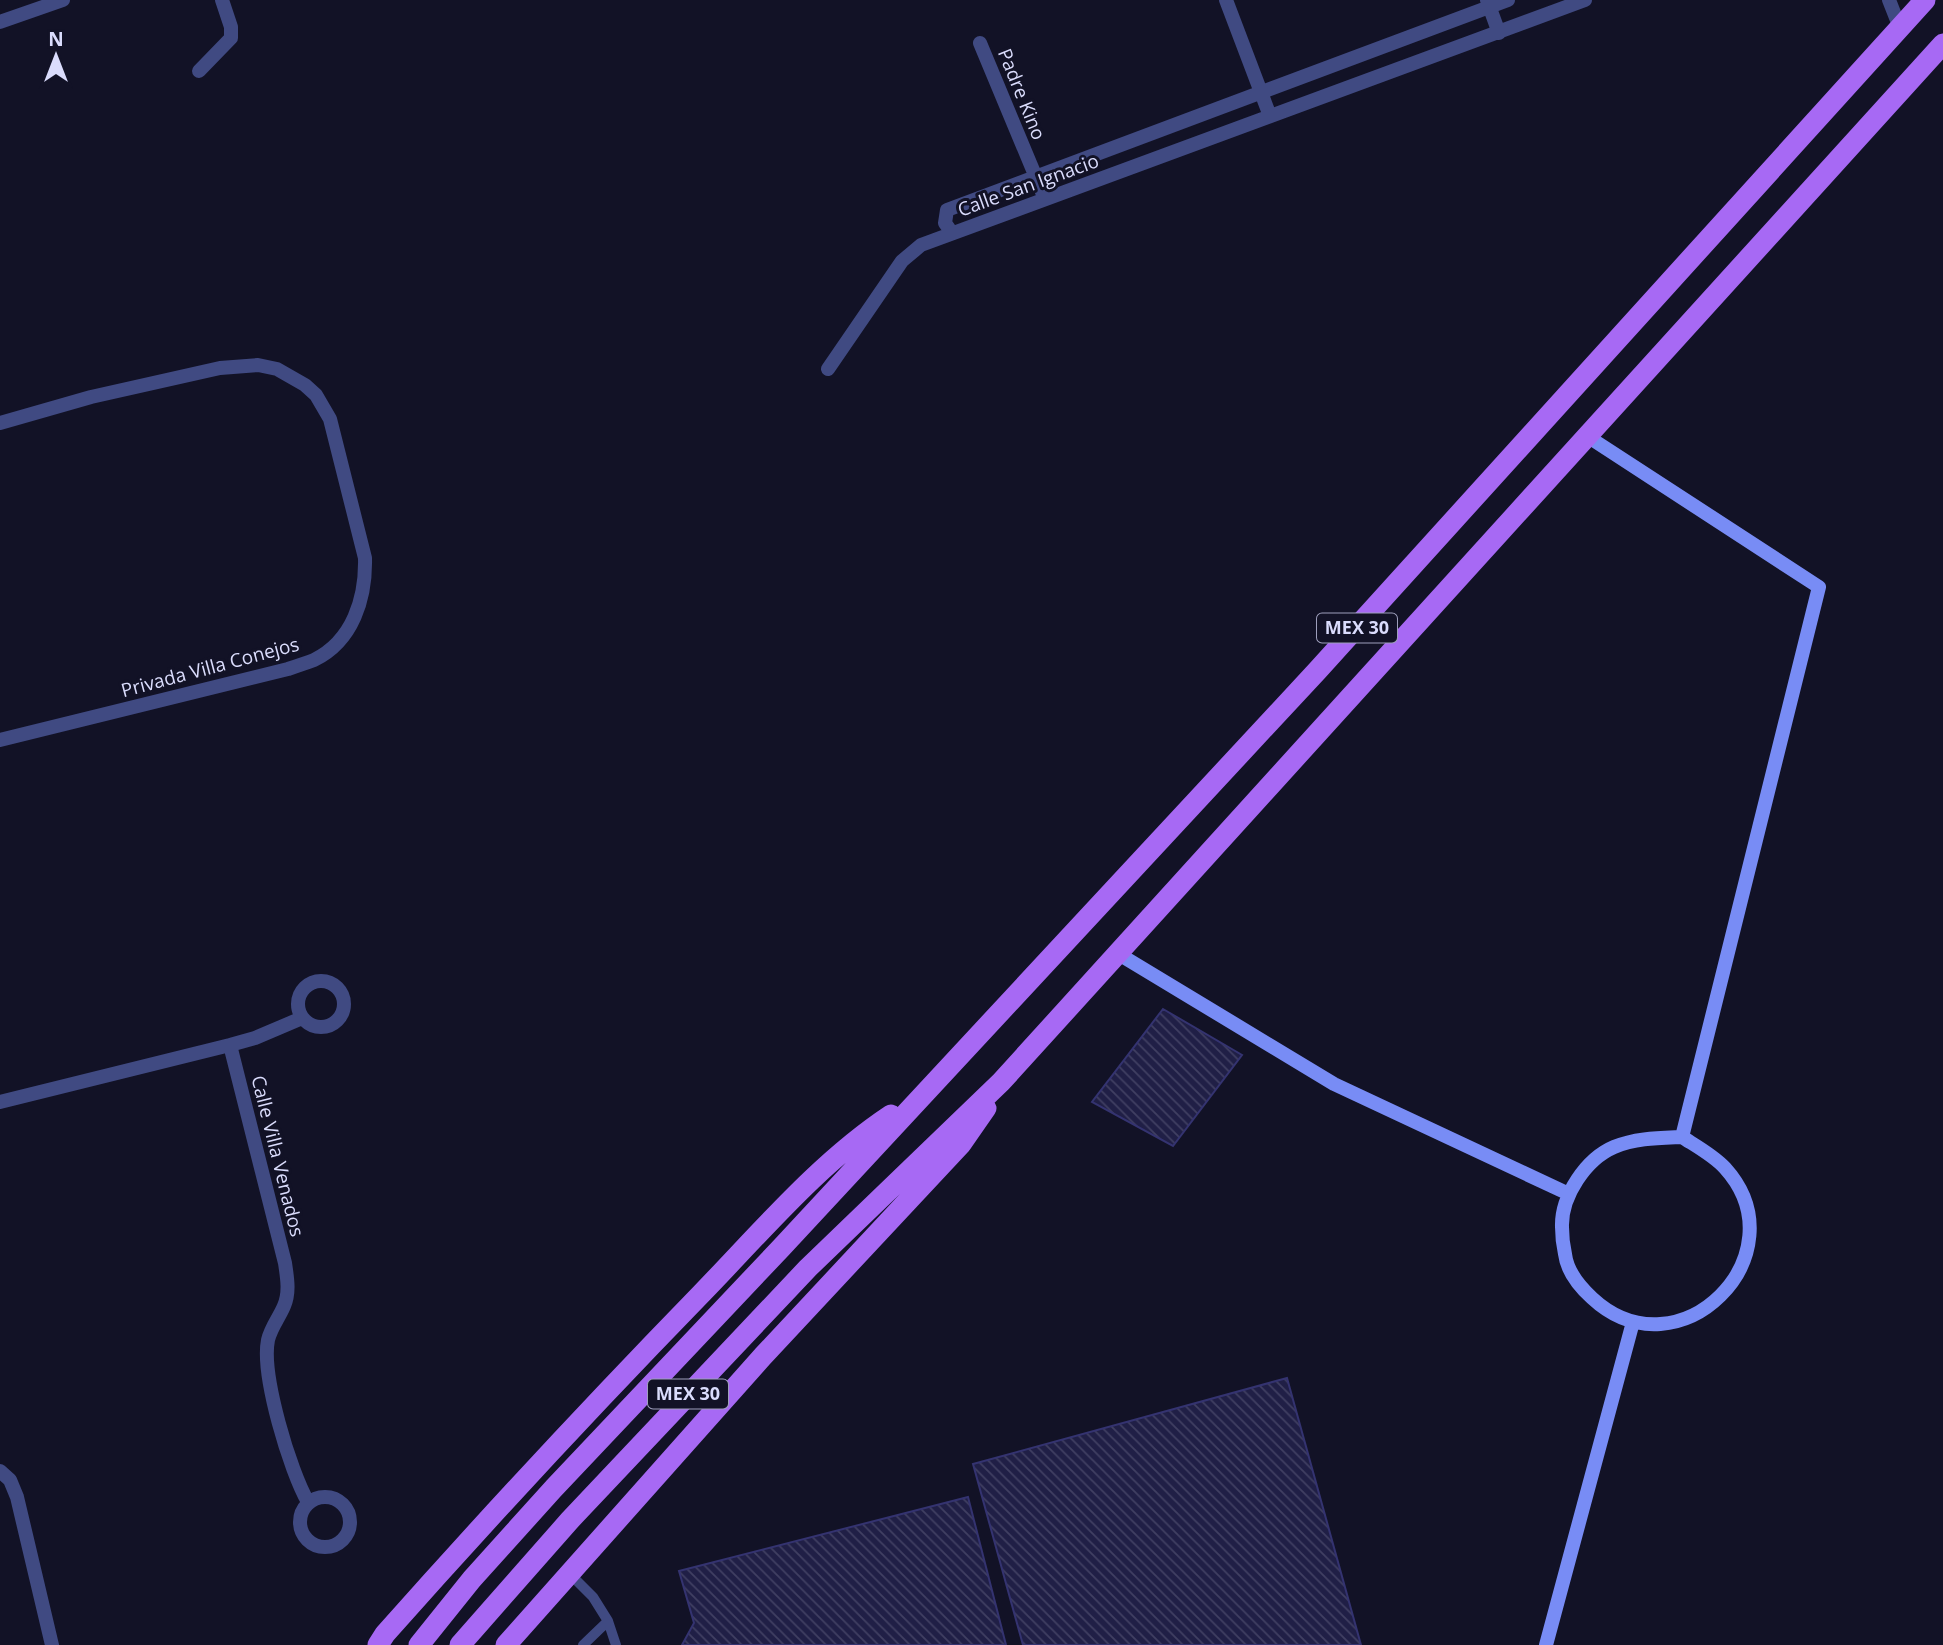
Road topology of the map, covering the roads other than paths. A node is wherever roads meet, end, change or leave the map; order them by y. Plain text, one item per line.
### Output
1 (63, 0) edge
2 (222, 0) edge
3 (1226, 0) edge
4 (1508, 0) edge
5 (1585, 0) edge
6 (1889, 0) edge
7 (1925, 0) edge
8 (1488, 4) edge
9 (0, 22) edge
10 (1900, 28) junction
11 (1499, 33) junction
12 (980, 43) dead end
13 (1943, 44) edge
14 (199, 71) dead end
15 (1261, 91) junction
16 (1270, 116) junction
17 (1035, 177) junction
18 (1045, 200) junction
19 (952, 233) junction
20 (828, 369) dead end
21 (0, 423) edge
22 (1587, 436) junction
23 (0, 740) edge
24 (1118, 953) junction
25 (302, 1018) dead end
26 (230, 1045) junction
27 (1001, 1082) junction
28 (922, 1094) junction
29 (0, 1102) edge
30 (1682, 1136) junction
31 (1569, 1194) junction
32 (1633, 1322) junction
33 (0, 1471) edge
34 (308, 1502) dead end
35 (569, 1573) junction
36 (608, 1621) junction
37 (378, 1641) edge
38 (513, 1643) edge
39 (52, 1645) edge
40 (419, 1645) edge
41 (460, 1645) edge
42 (583, 1645) edge
43 (616, 1645) edge
44 (1545, 1645) edge

1 - 9 street
2 - 14 street
3 - 15 street
4 - 8 street, Calle San Ignacio
5 - 11 street, Calle San Ignacio
6 - 10 street
7 - 10 main road, MEX 30
8 - 11 street
8 - 15 street, Calle San Ignacio
10 - 28 main road, MEX 30
11 - 16 street, Calle San Ignacio
12 - 17 street, Padre Kino
13 - 22 main road, MEX 30
15 - 16 street
15 - 17 street, Calle San Ignacio
16 - 18 street, Calle San Ignacio
17 - 18 street, Padre Kino
17 - 19 street, Calle San Ignacio
18 - 19 street, Calle San Ignacio
19 - 20 street
21 - 23 street, Privada Villa Conejos
22 - 24 main road, MEX 30
22 - 30 street
24 - 27 main road, MEX 30
24 - 31 street
25 - 26 street
26 - 29 street
26 - 34 street, Calle Villa Venados
27 - 35 main road
27 - 41 main road, MEX 30
28 - 37 main road
28 - 40 main road, MEX 30
30 - 31 street
30 - 32 street
31 - 32 street
32 - 44 street
33 - 39 street
35 - 36 lane
35 - 38 main road
36 - 42 lane
36 - 43 lane

